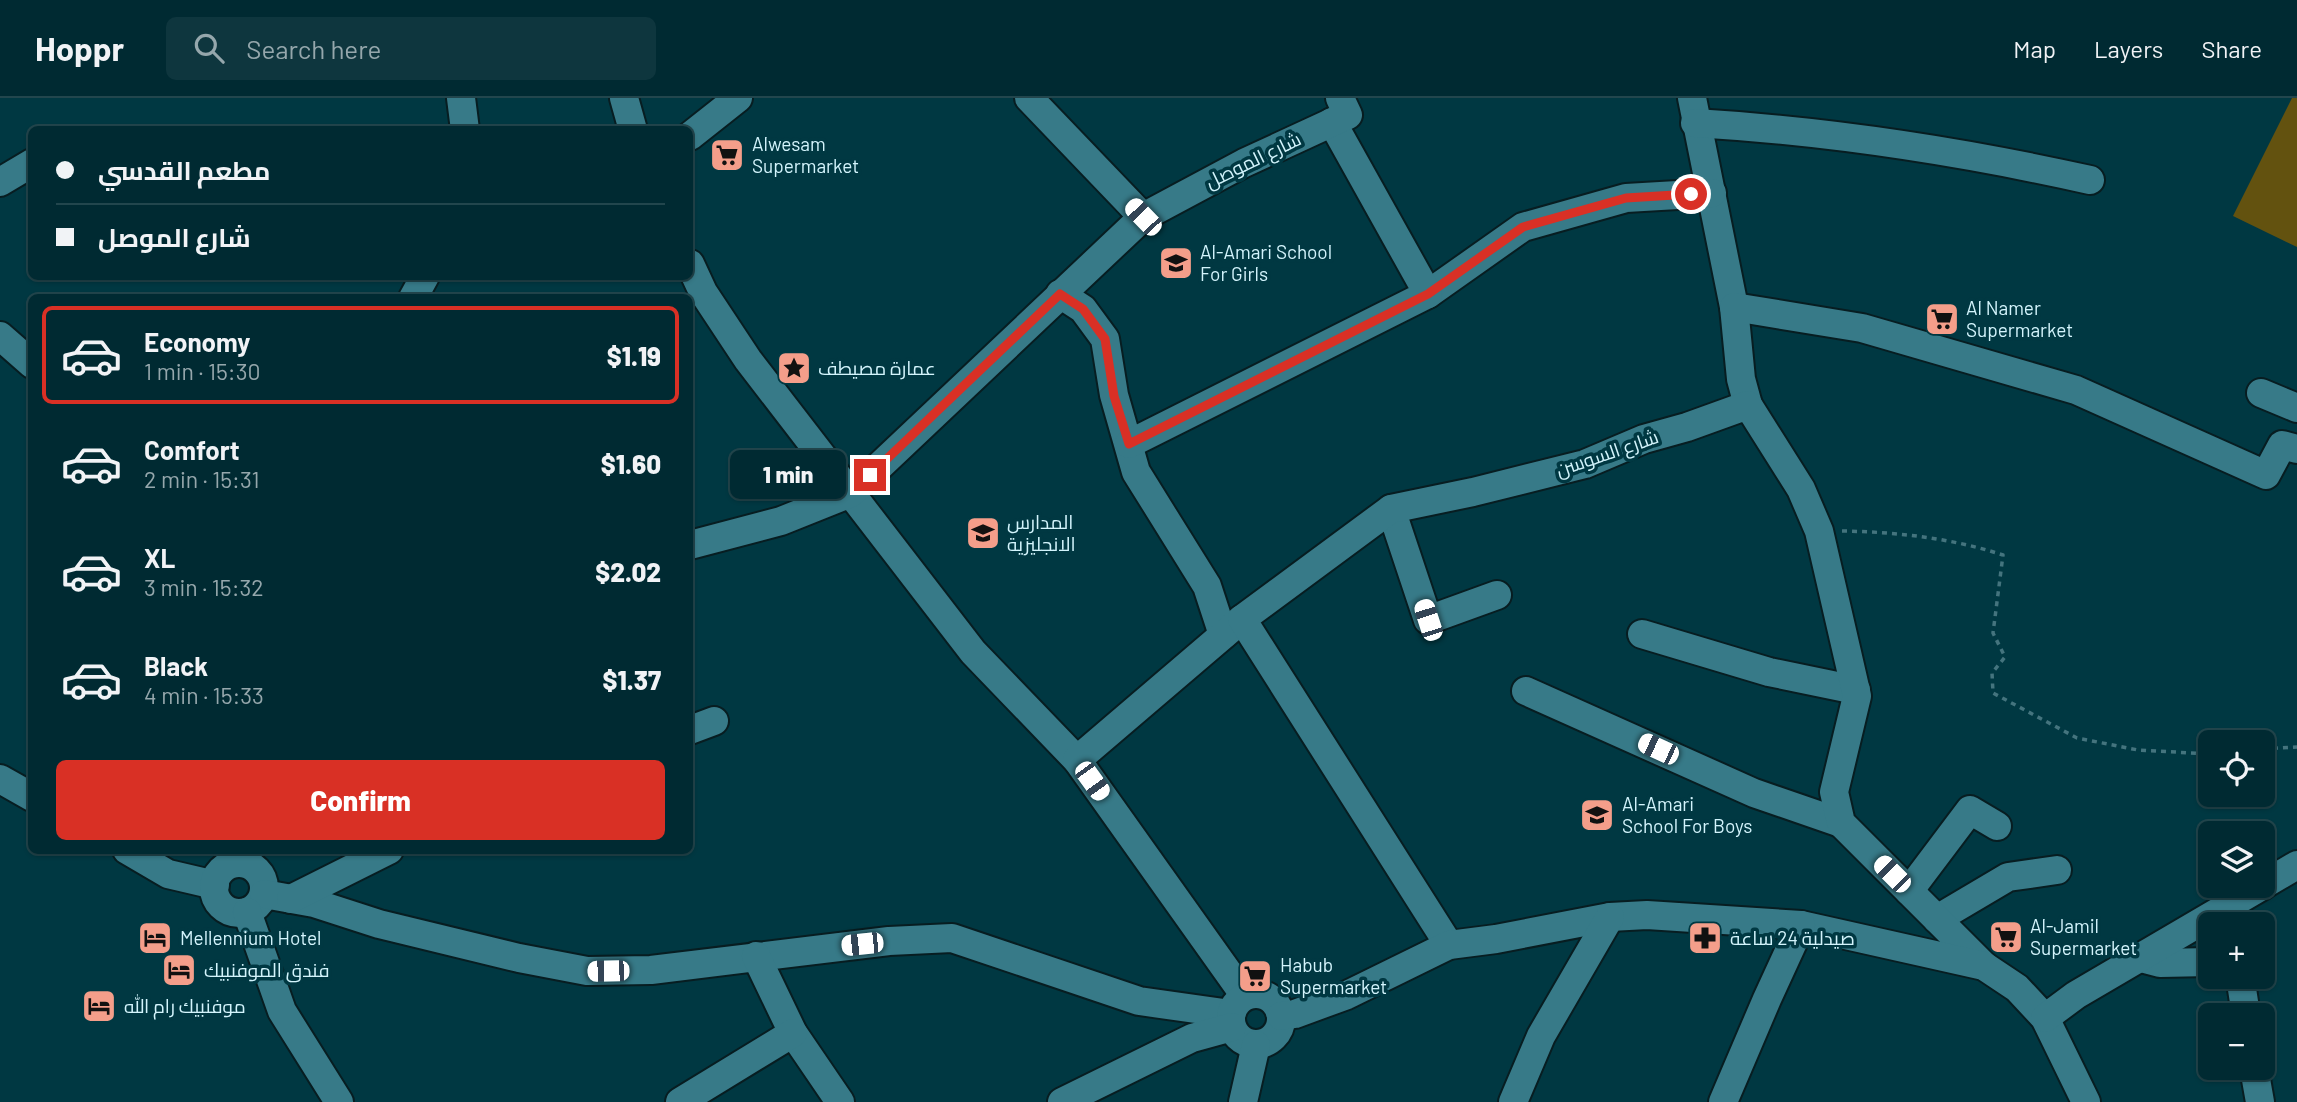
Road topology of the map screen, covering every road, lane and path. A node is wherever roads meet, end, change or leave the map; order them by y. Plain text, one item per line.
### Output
1 (461, 98) edge
2 (624, 98) edge
3 (738, 98) edge
4 (1029, 98) edge
5 (1336, 110) edge
6 (1694, 110) edge
7 (464, 126) edge
8 (632, 126) edge
9 (693, 134) edge
10 (28, 165) edge
11 (2090, 180) dead end
12 (0, 182) edge
13 (1712, 193) junction
14 (1143, 217) junction
15 (1060, 294) junction
16 (1428, 294) junction
17 (696, 295) edge
18 (1734, 307) junction
19 (0, 337) edge
20 (28, 361) edge
21 (2261, 393) dead end
22 (1748, 405) junction
23 (2297, 408) edge
24 (1129, 444) junction
25 (2297, 449) edge
26 (851, 493) junction
27 (1391, 509) junction
28 (1819, 531) junction
29 (693, 544) edge
30 (1497, 595) dead end
31 (1233, 627) junction
32 (1642, 634) dead end
33 (1856, 690) junction
34 (1526, 691) dead end
35 (2297, 747) edge
36 (2275, 748) edge
37 (2198, 753) edge
38 (1077, 760) junction
39 (0, 779) edge
40 (28, 795) edge
41 (1841, 823) junction
42 (1997, 826) dead end
43 (134, 854) edge
44 (380, 854) edge
45 (2297, 865) edge
46 (225, 866) edge
47 (2057, 870) dead end
48 (2275, 878) edge
49 (1909, 891) junction
50 (2239, 898) edge
51 (267, 902) junction
52 (1610, 917) junction
53 (1937, 919) junction
54 (1801, 925) junction
55 (1449, 945) junction
56 (755, 956) junction
57 (2141, 958) junction
58 (2198, 962) edge
59 (1984, 966) junction
60 (1236, 1012) junction
61 (1281, 1016) junction
62 (2045, 1018) junction
63 (793, 1033) junction
64 (1255, 1045) junction
65 (2256, 1080) edge
66 (339, 1102) edge
67 (680, 1102) edge
68 (840, 1102) edge
69 (1062, 1102) edge
70 (1243, 1102) edge
71 (1513, 1102) edge
72 (1723, 1102) edge
73 (2086, 1102) edge
74 (2260, 1102) edge

1 - 7 street
2 - 8 street
3 - 9 street
4 - 14 street
5 - 14 street, شارع الموصل
5 - 16 street
6 - 11 street
6 - 13 street
10 - 12 street
13 - 16 street
13 - 18 street
14 - 15 street, شارع الموصل
15 - 24 street
15 - 26 street, شارع الموصل
16 - 24 street
17 - 26 street
18 - 22 street
18 - 25 street
19 - 20 street
21 - 23 street
22 - 27 street, شارع السوسن
22 - 28 street
24 - 31 street
26 - 29 street
26 - 38 street
27 - 30 street
27 - 31 street, شارع السوسن
28 - 33 street
28 - 37 path
31 - 38 street, شارع السوسن
31 - 55 street
32 - 33 street
33 - 41 street
34 - 41 street
35 - 36 path
38 - 60 street
39 - 40 street
41 - 49 street
42 - 49 street
43 - 46 street
44 - 51 street
45 - 48 street
46 - 51 street
46 - 51 street
47 - 53 street
49 - 53 street
50 - 57 street
51 - 56 street
51 - 66 street
52 - 54 street
52 - 55 street
52 - 71 street
53 - 59 street
54 - 59 street
54 - 72 street
55 - 61 street
56 - 60 street
56 - 63 street
57 - 58 street
57 - 62 street
59 - 62 street
60 - 61 street
60 - 64 street
60 - 69 street
61 - 64 street
62 - 73 street
63 - 67 street
63 - 68 street
64 - 70 street
65 - 74 street

